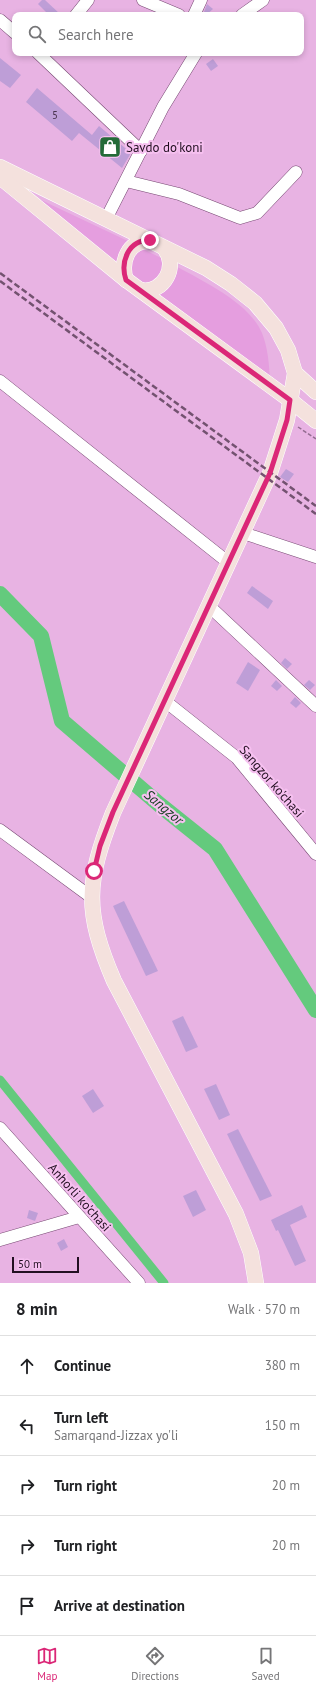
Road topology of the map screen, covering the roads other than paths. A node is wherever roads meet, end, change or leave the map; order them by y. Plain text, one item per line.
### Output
1 (88, 0) edge
2 (143, 0) edge
3 (201, 0) edge
4 (263, 0) edge
5 (78, 12) edge
6 (172, 12) edge
7 (195, 12) edge
8 (246, 12) edge
9 (0, 20) edge
10 (12, 30) edge
11 (44, 56) edge
12 (194, 56) edge
13 (141, 151) junction
14 (0, 168) edge
15 (296, 172) dead end
16 (0, 177) edge
17 (126, 181) junction
18 (106, 219) junction
19 (150, 240) junction
20 (164, 248) junction
21 (126, 280) junction
22 (141, 290) junction
23 (295, 373) junction
24 (0, 381) edge
25 (316, 392) edge
26 (290, 400) junction
27 (316, 422) edge
28 (243, 533) junction
29 (316, 557) edge
30 (229, 564) junction
31 (209, 606) junction
32 (165, 701) junction
33 (316, 706) edge
34 (0, 830) edge
35 (316, 854) edge
36 (91, 897) junction
37 (0, 1128) edge
38 (79, 1217) junction
39 (0, 1240) edge
40 (139, 1283) edge
41 (256, 1283) edge

1 - 5 street
2 - 6 street
3 - 7 street
4 - 8 street
9 - 10 street
11 - 13 street
12 - 13 street
13 - 17 street
14 - 18 main road
15 - 17 street
16 - 21 main road
17 - 18 street
18 - 19 main road
19 - 20 main road
19 - 21 main road
20 - 22 main road
20 - 23 main road
21 - 22 main road
22 - 26 main road
23 - 25 main road
23 - 26 main road
24 - 30 street
26 - 27 main road
26 - 28 main road
28 - 29 street
28 - 30 main road
30 - 31 main road
31 - 32 main road
31 - 33 street
32 - 35 street, Sangzor ko'chasi
32 - 36 main road
34 - 36 street
36 - 41 main road
37 - 38 street, Anhorli ko'chasi
38 - 39 street
38 - 40 street, Anhorli ko'chasi

